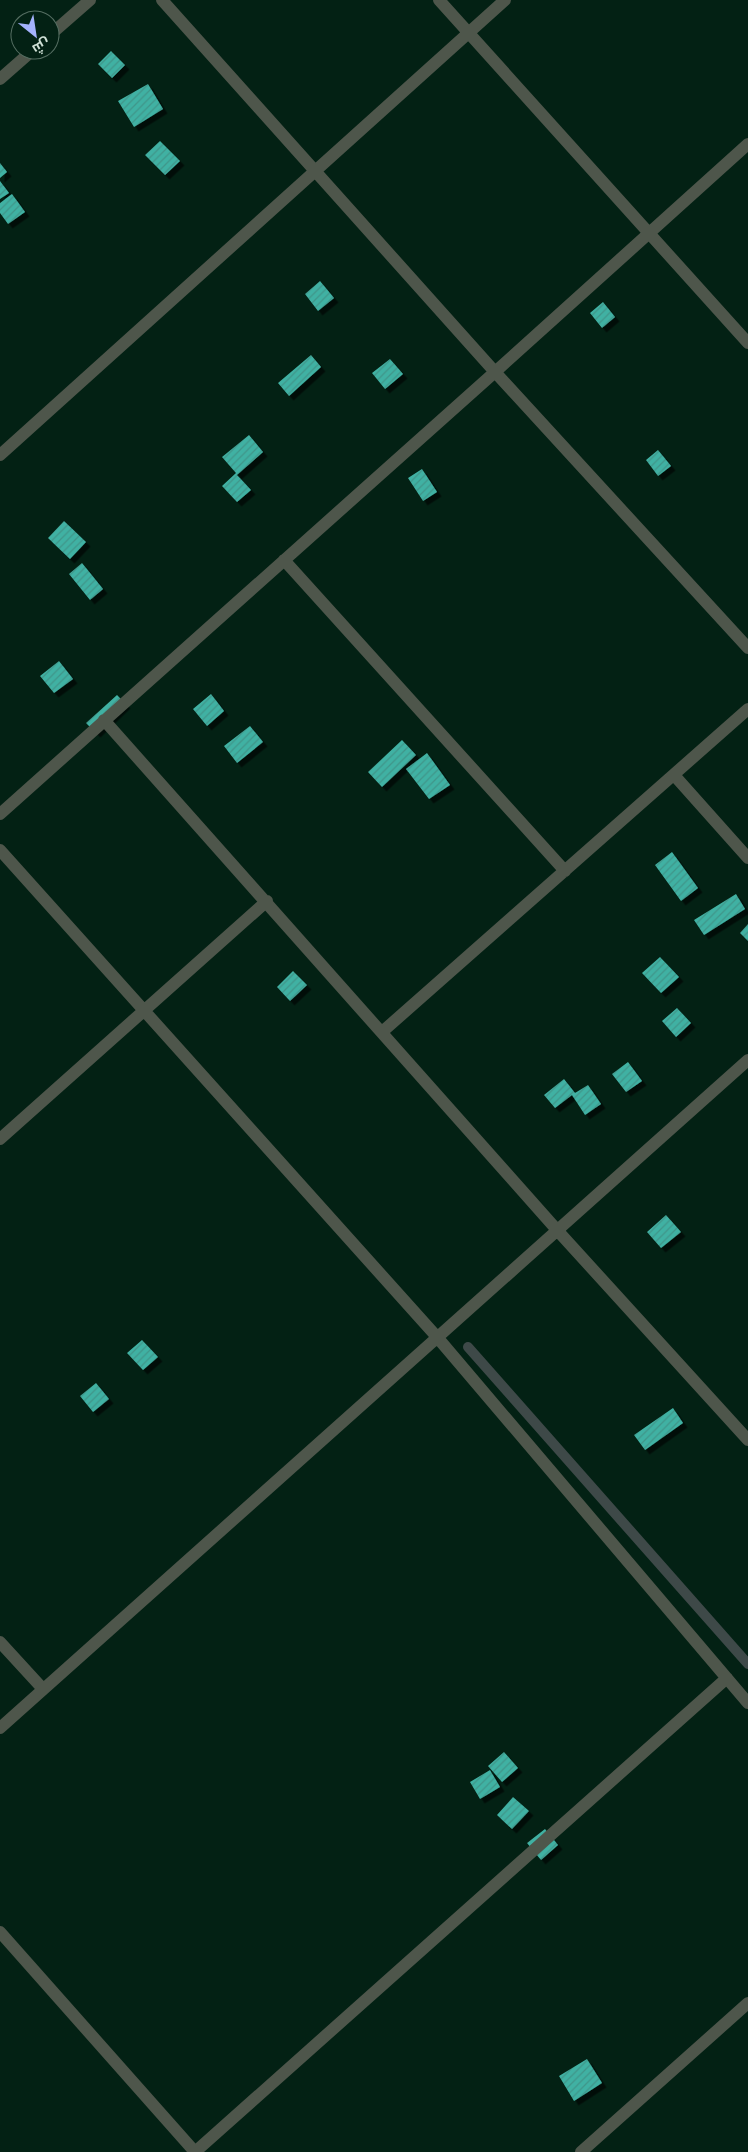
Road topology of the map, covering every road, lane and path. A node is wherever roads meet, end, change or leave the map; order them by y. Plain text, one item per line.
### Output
1 (90, 0) edge
2 (162, 0) edge
3 (439, 0) edge
4 (505, 0) edge
5 (60, 26) edge
6 (469, 33) junction
7 (22, 60) edge
8 (0, 79) edge
9 (748, 144) edge
10 (315, 172) junction
11 (649, 233) junction
12 (748, 343) edge
13 (496, 372) junction
14 (0, 454) edge
15 (284, 560) junction
16 (748, 648) edge
17 (748, 709) edge
18 (104, 720) junction
19 (674, 775) junction
20 (0, 814) edge
21 (0, 850) edge
22 (748, 858) edge
23 (564, 871) junction
24 (267, 901) junction
25 (144, 1010) junction
26 (382, 1032) junction
27 (748, 1060) edge
28 (0, 1139) edge
29 (557, 1230) junction
30 (437, 1338) junction
31 (748, 1440) edge
32 (0, 1642) edge
33 (727, 1678) junction
34 (43, 1689) junction
35 (748, 1704) edge
36 (0, 1728) edge
37 (0, 1932) edge
38 (748, 2003) edge
39 (195, 2152) edge
40 (581, 2152) edge

1 - 5 street
2 - 10 street
3 - 6 street
4 - 6 street
6 - 10 street
6 - 11 street
7 - 8 street
9 - 11 street
10 - 13 street
10 - 14 street
11 - 12 street
11 - 13 street
13 - 15 street
13 - 16 street
15 - 18 street
15 - 23 street
17 - 19 street
18 - 20 street
18 - 24 street
19 - 22 street
19 - 23 street
21 - 25 street
23 - 26 street
24 - 25 street
24 - 26 street
25 - 28 street
25 - 30 street
26 - 29 street
27 - 29 street
29 - 30 street
29 - 31 street
30 - 33 street
30 - 34 street
32 - 34 street
33 - 35 street
33 - 39 street
34 - 36 street
37 - 39 street
38 - 40 street

